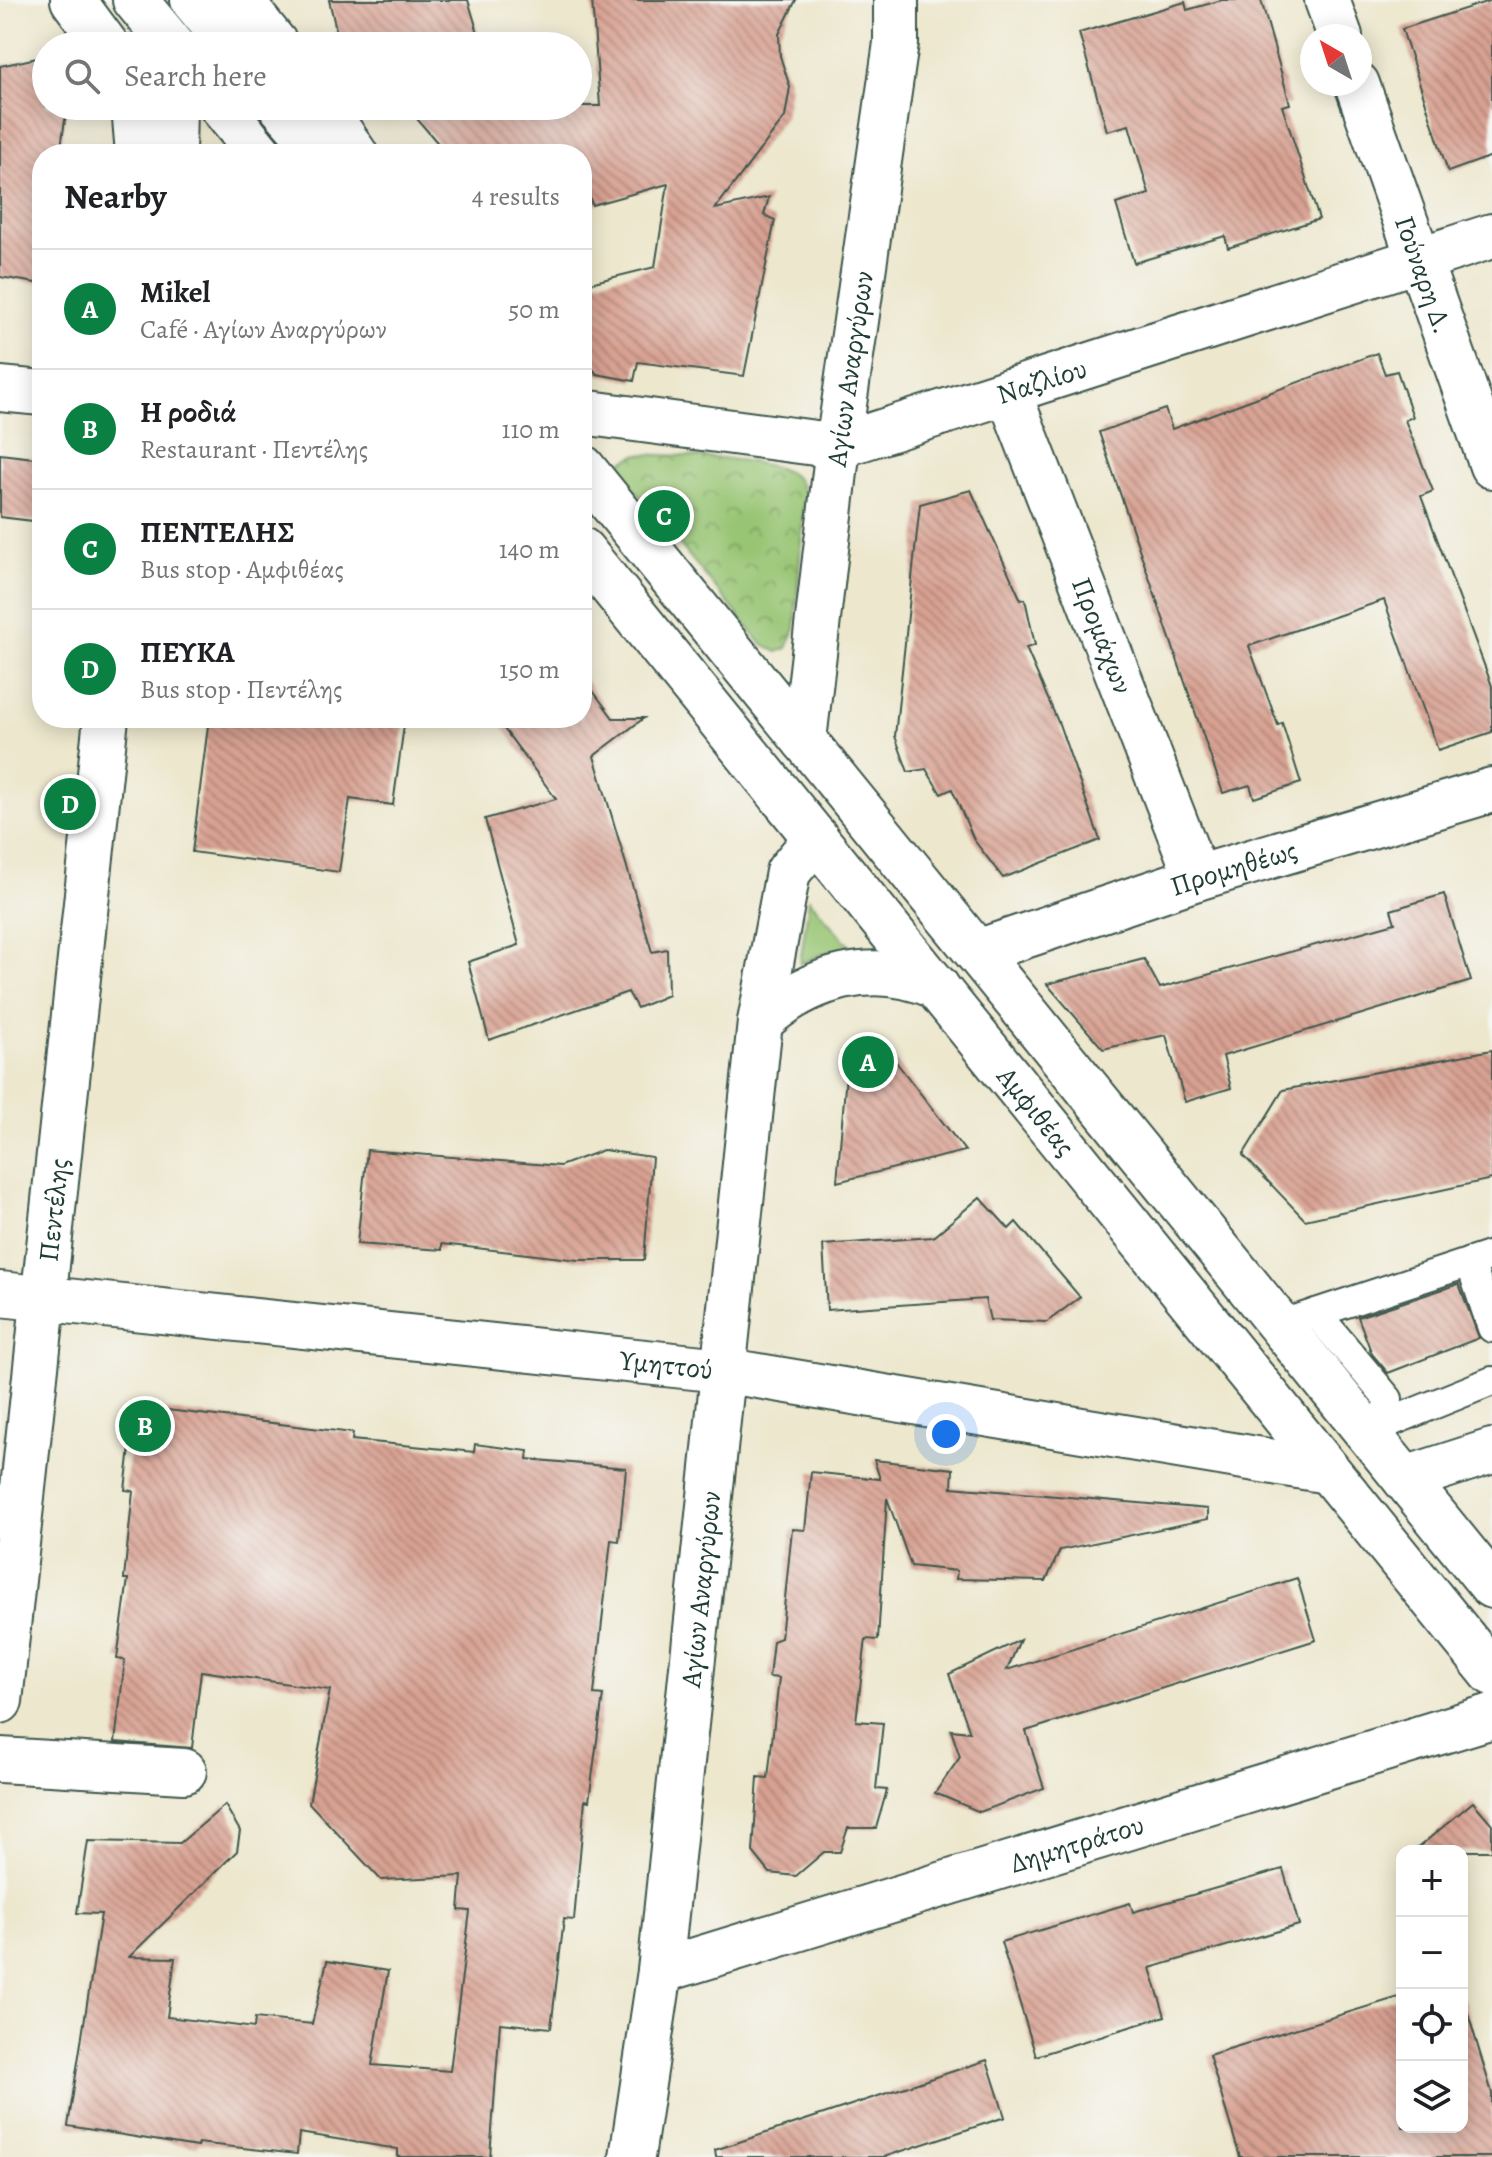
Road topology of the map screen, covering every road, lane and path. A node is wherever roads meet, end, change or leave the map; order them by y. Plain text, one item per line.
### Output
1 (73, 0) edge
2 (193, 0) edge
3 (240, 0) edge
4 (896, 0) edge
5 (1327, 0) edge
6 (1336, 24) edge
7 (97, 32) edge
8 (219, 32) edge
9 (266, 32) edge
10 (1361, 96) edge
11 (135, 120) edge
12 (174, 120) edge
13 (232, 120) edge
14 (293, 120) edge
15 (332, 120) edge
16 (137, 144) edge
17 (173, 144) edge
18 (252, 144) edge
19 (314, 144) edge
20 (348, 144) edge
21 (1492, 236) edge
22 (1419, 259) junction
23 (0, 389) edge
24 (1008, 391) junction
25 (32, 392) edge
26 (592, 413) edge
27 (838, 446) junction
28 (1492, 466) edge
29 (592, 479) edge
30 (592, 562) edge
31 (105, 728) edge
32 (804, 740) junction
33 (1492, 790) edge
34 (816, 838) junction
35 (1197, 878) junction
36 (977, 952) junction
37 (937, 987) junction
38 (760, 1022) junction
39 (1481, 1259) edge
40 (0, 1294) edge
41 (45, 1297) junction
42 (1298, 1319) junction
43 (1492, 1328) edge
44 (722, 1370) junction
45 (1492, 1381) edge
46 (1392, 1451) junction
47 (1492, 1451) edge
48 (1328, 1471) junction
49 (1492, 1586) edge
50 (1492, 1673) edge
51 (0, 1701) edge
52 (1492, 1716) edge
53 (0, 1760) edge
54 (184, 1771) dead end
55 (660, 1971) junction
56 (632, 2157) edge

1 - 7 street
2 - 8 street
3 - 9 street
4 - 27 street, Αγίων Αναργύρων
5 - 6 street
10 - 22 street, Γούναρη Δ.
11 - 16 street
12 - 17 street
13 - 18 street
14 - 19 street
15 - 20 street
21 - 22 street, Ναζλίου
22 - 24 street, Ναζλίου
22 - 28 street, Γούναρη Δ.
23 - 25 street
24 - 27 street, Ναζλίου
24 - 35 street, Προμάχων
26 - 27 street, Ναζλίου
27 - 32 street, Αγίων Αναργύρων
29 - 32 street, Αμφιθέας
30 - 34 street, Αμφιθέας
31 - 41 street, Πεντέλης
32 - 36 street, Αμφιθέας
33 - 35 street, Προμηθέως
34 - 37 street, Αμφιθέας
34 - 38 street, Αγίων Αναργύρων
35 - 36 street, Προμηθέως
36 - 42 street, Αμφιθέας
37 - 38 street
37 - 48 street, Αμφιθέας
38 - 44 street, Αγίων Αναργύρων
39 - 42 lane
39 - 43 lane
40 - 41 street, Υμηττού
41 - 44 street, Υμηττού
41 - 51 street, Πεντέλης
42 - 46 street, Αμφιθέας
44 - 48 street, Υμηττού
44 - 55 street, Αγίων Αναργύρων
45 - 46 lane
46 - 47 street
46 - 49 street, Αμφιθέας
48 - 50 street, Αμφιθέας
52 - 55 street, Δημητράτου
53 - 54 street
55 - 56 street, Αγίων Αναργύρων

